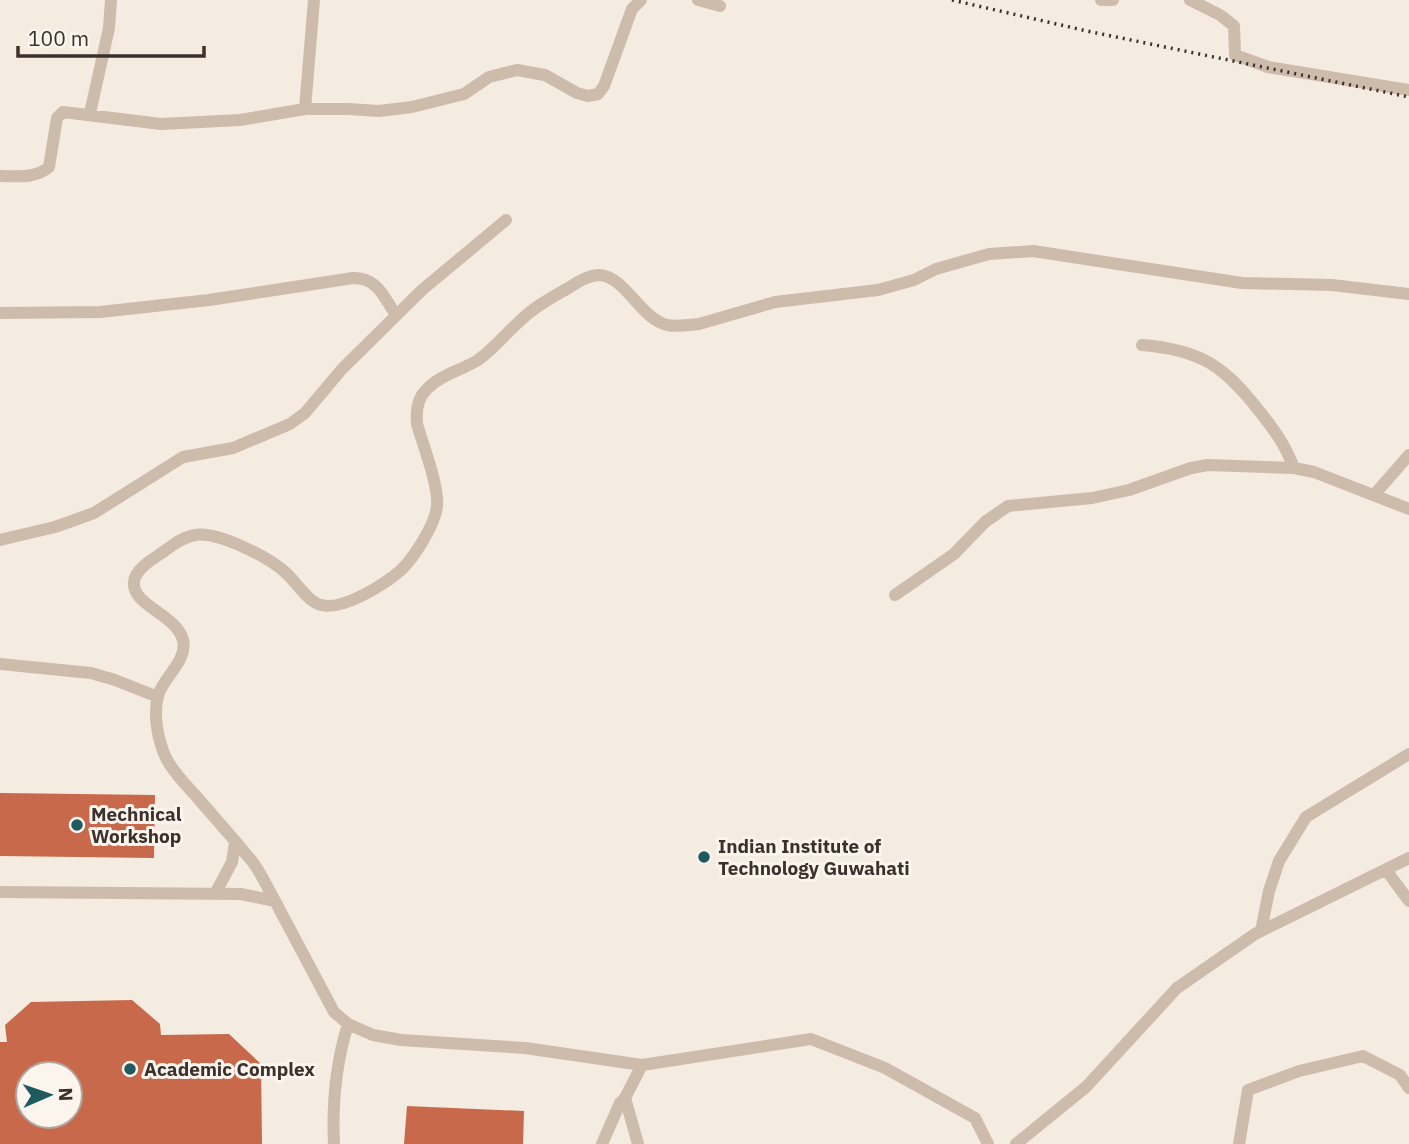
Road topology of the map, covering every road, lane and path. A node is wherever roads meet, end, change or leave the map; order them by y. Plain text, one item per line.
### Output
1 (111, 0) edge
2 (314, 0) edge
3 (641, 0) edge
4 (698, 0) edge
5 (1101, 0) edge
6 (1113, 0) edge
7 (1190, 0) edge
8 (720, 6) dead end
9 (1409, 90) edge
10 (305, 109) junction
11 (90, 113) junction
12 (0, 176) edge
13 (506, 220) dead end
14 (1409, 294) edge
15 (0, 313) edge
16 (396, 315) junction
17 (1142, 345) dead end
18 (1409, 455) edge
19 (1294, 468) junction
20 (1374, 495) junction
21 (1409, 509) edge
22 (0, 540) edge
23 (895, 595) dead end
24 (0, 664) edge
25 (158, 697) junction
26 (1409, 754) edge
27 (235, 843) junction
28 (1409, 858) edge
29 (1386, 870) junction
30 (0, 892) edge
31 (215, 894) junction
32 (275, 901) junction
33 (1409, 901) edge
34 (1261, 931) junction
35 (348, 1024) junction
36 (642, 1065) junction
37 (1409, 1088) edge
38 (625, 1098) junction
39 (604, 1138) edge
40 (636, 1138) edge
41 (334, 1144) edge
42 (988, 1144) edge
43 (1016, 1144) edge
44 (1239, 1144) edge

1 - 11 street
2 - 10 street
3 - 10 street
4 - 8 street
5 - 6 street
7 - 9 street
10 - 11 street
11 - 12 street
13 - 16 street
14 - 25 street
15 - 16 street
16 - 22 street
17 - 19 street
18 - 20 street
19 - 20 street
19 - 23 street
20 - 21 street
24 - 25 street
25 - 27 street
26 - 34 street
27 - 31 street
27 - 32 street
28 - 29 street
29 - 33 street
29 - 34 street
30 - 31 street
31 - 32 street
32 - 35 street
34 - 43 street
35 - 36 street
35 - 41 street
36 - 38 street
36 - 42 street
37 - 44 street
38 - 39 street
38 - 40 street
39 - 40 street

